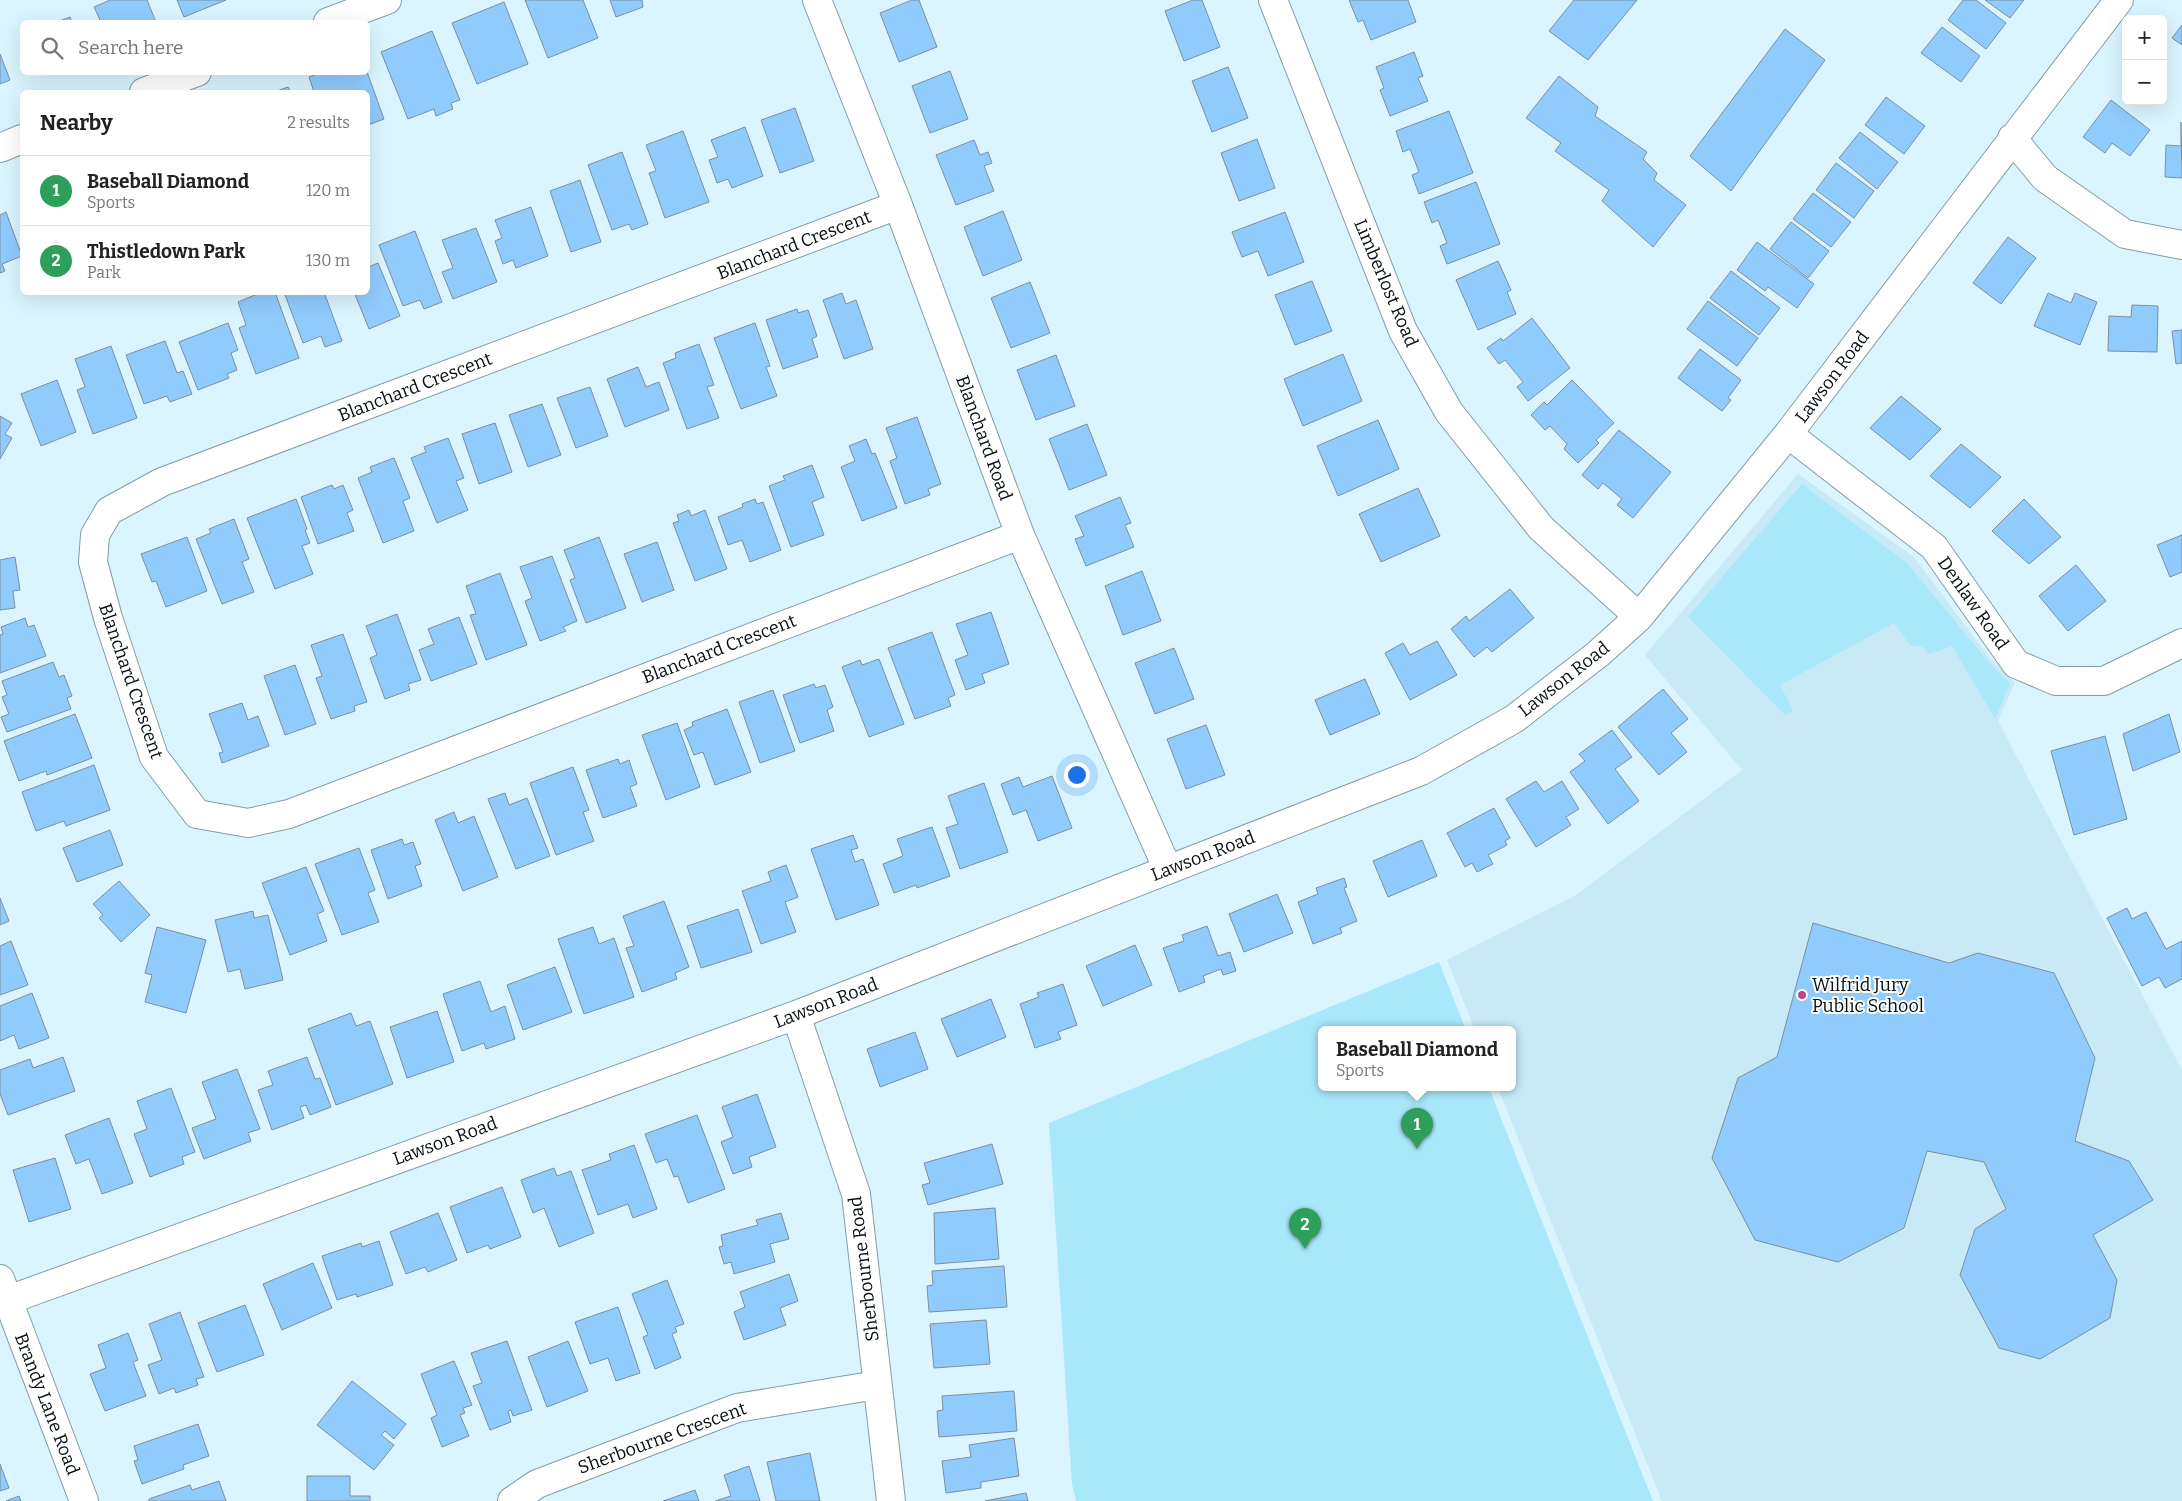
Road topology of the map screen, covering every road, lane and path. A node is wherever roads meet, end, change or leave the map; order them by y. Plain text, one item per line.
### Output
1 (387, 0) edge
2 (817, 0) edge
3 (1273, 0) edge
4 (2118, 0) edge
5 (333, 20) edge
6 (189, 75) edge
7 (149, 90) edge
8 (2012, 138) junction
9 (20, 140) edge
10 (0, 148) edge
11 (898, 205) junction
12 (2182, 245) edge
13 (1788, 434) junction
14 (1020, 535) junction
15 (1639, 617) junction
16 (2182, 643) edge
17 (1168, 870) junction
18 (796, 1015) junction
19 (2, 1293) edge
20 (877, 1385) junction
21 (84, 1501) edge
22 (512, 1501) edge
23 (891, 1501) edge

1 - 5 street
2 - 11 street, Blanchard Road
3 - 15 street, Limberlost Road
4 - 8 street, Lawson Road
6 - 7 street
8 - 12 street
8 - 13 street, Lawson Road
9 - 10 street
11 - 14 street, Blanchard Road
11 - 14 street, Blanchard Crescent
13 - 15 street, Lawson Road
13 - 16 street, Denlaw Road
14 - 17 street, Blanchard Road
15 - 17 street, Lawson Road
17 - 18 street, Lawson Road
18 - 19 street, Lawson Road
18 - 20 street, Sherbourne Road
19 - 21 street, Brandy Lane Road
20 - 22 street, Sherbourne Crescent
20 - 23 street, Sherbourne Road

